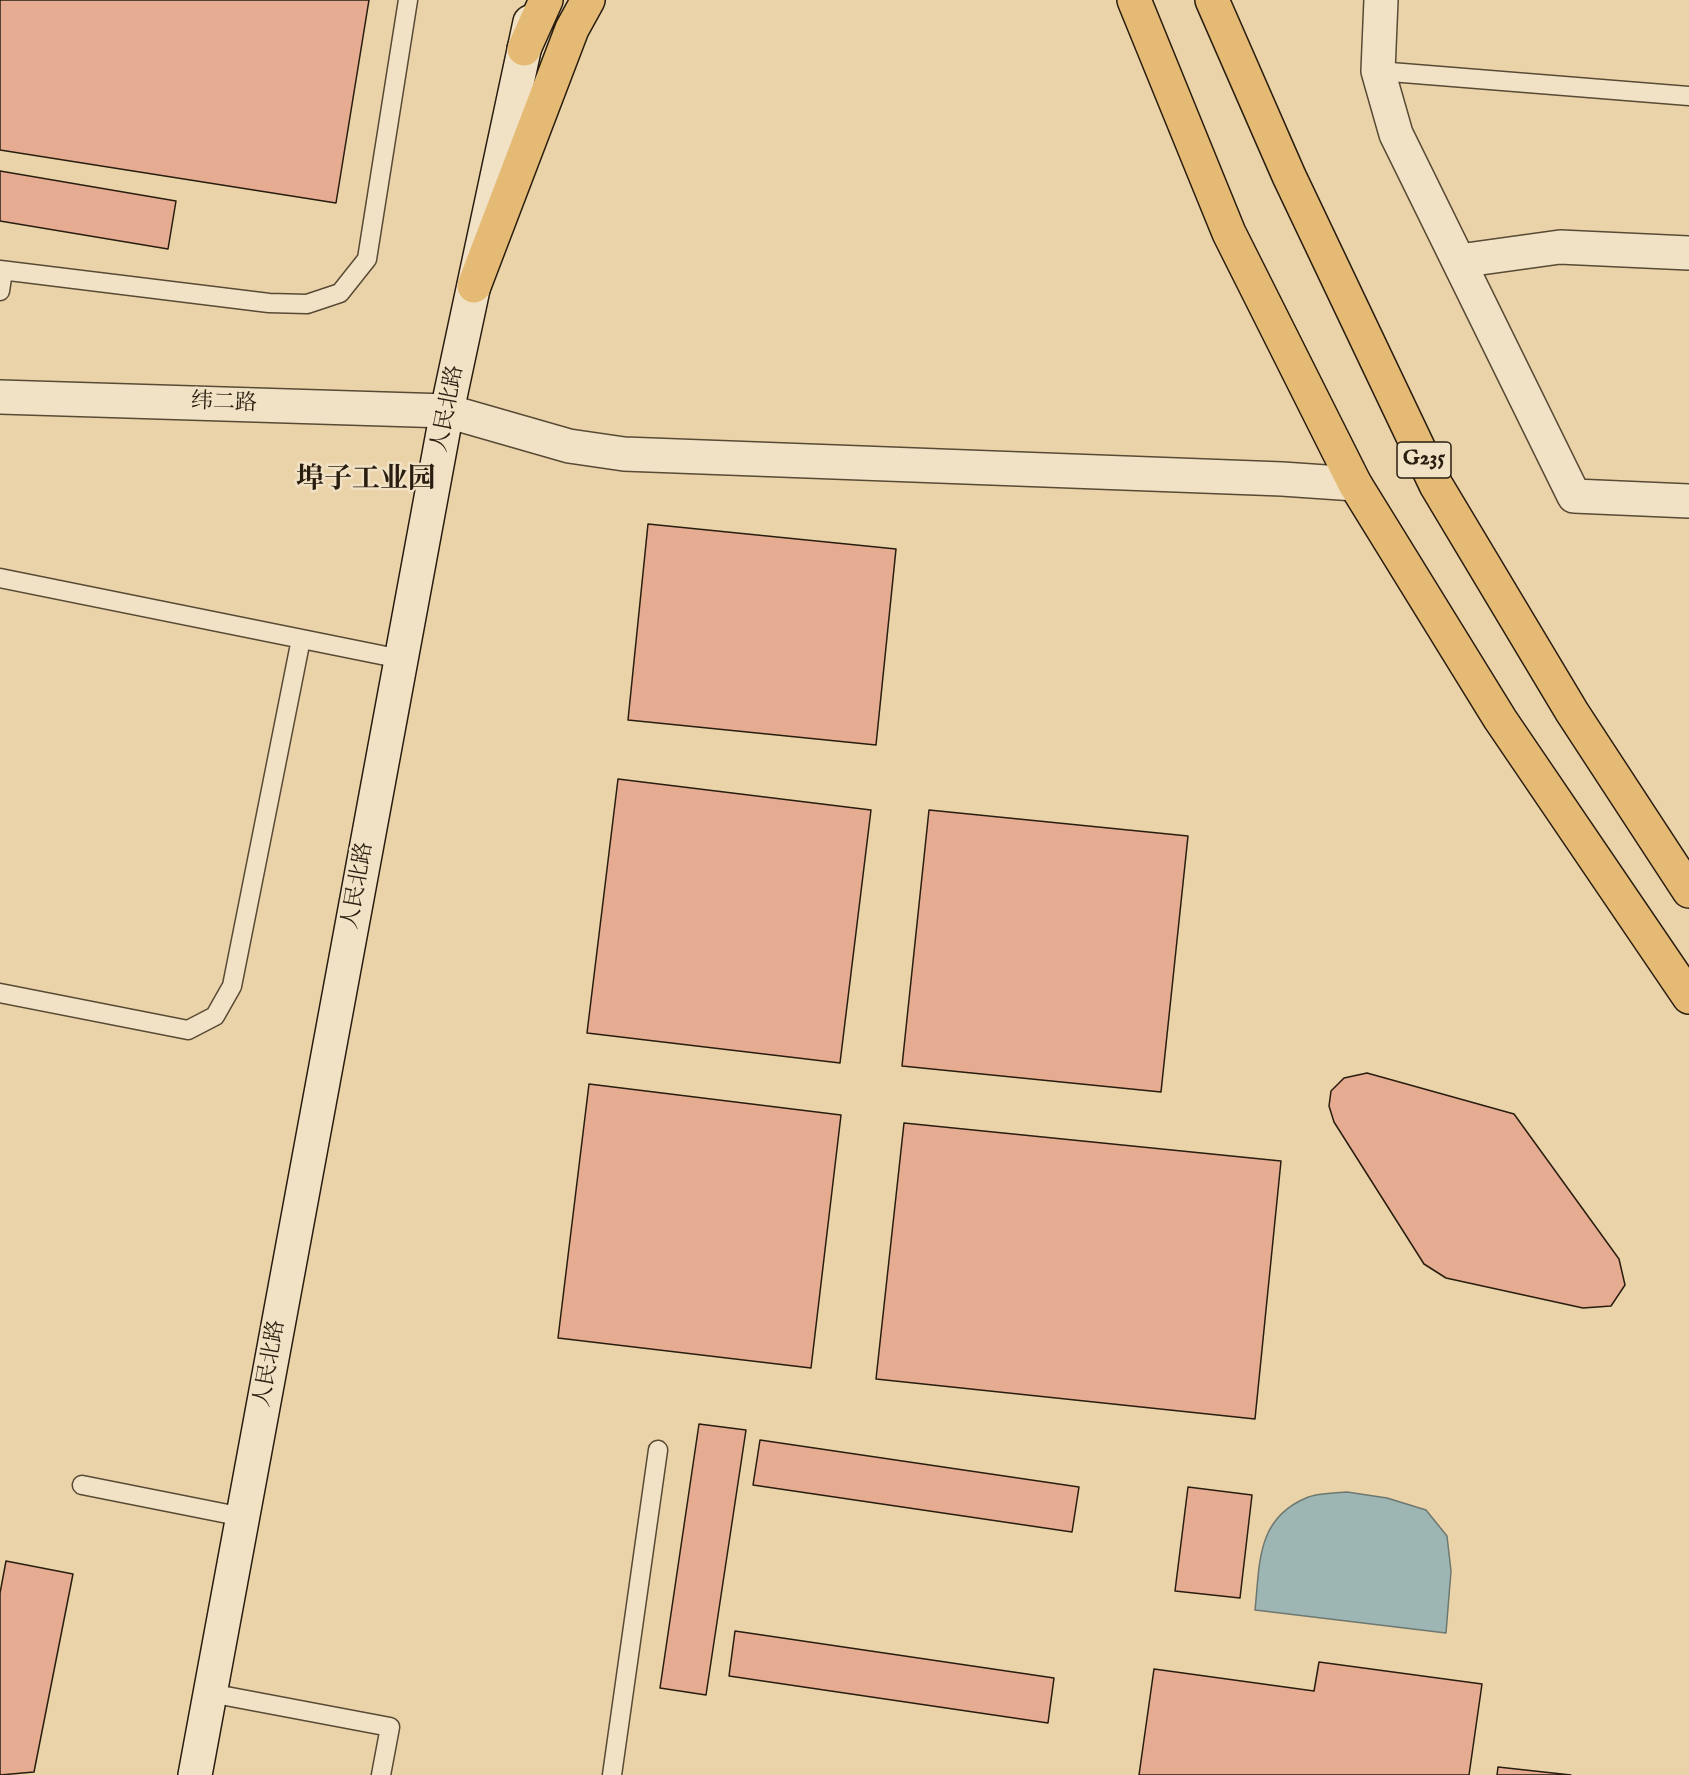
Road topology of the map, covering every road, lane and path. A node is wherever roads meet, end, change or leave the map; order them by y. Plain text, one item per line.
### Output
1 (408, 0) edge
2 (535, 0) edge
3 (546, 0) edge
4 (588, 0) edge
5 (1134, 0) edge
6 (1212, 0) edge
7 (1381, 0) edge
8 (524, 49) junction
9 (1378, 71) junction
10 (1689, 96) edge
11 (1689, 253) edge
12 (1459, 261) junction
13 (2, 270) edge
14 (474, 286) junction
15 (0, 291) edge
16 (0, 397) edge
17 (447, 411) junction
18 (1355, 484) junction
19 (1689, 501) edge
20 (0, 578) edge
21 (301, 639) junction
22 (401, 659) junction
23 (1689, 891) edge
24 (0, 993) edge
25 (1689, 997) edge
26 (658, 1450) dead end
27 (82, 1485) dead end
28 (243, 1517) junction
29 (210, 1693) junction
30 (195, 1775) edge
31 (381, 1775) edge
32 (612, 1775) edge

1 - 13 lane
2 - 8 street, 人民北路
3 - 8 highway
4 - 14 highway
5 - 18 highway
6 - 23 highway, G235
7 - 9 street
8 - 14 street, 人民北路
9 - 10 lane
9 - 12 street
11 - 12 street
12 - 19 street
13 - 15 lane
14 - 17 street, 人民北路
16 - 17 street, 纬二路
17 - 18 street, 纬二路
17 - 22 street, 人民北路
18 - 25 highway
20 - 21 lane
21 - 22 lane
21 - 24 lane
22 - 28 street, 人民北路
26 - 32 lane
27 - 28 lane
28 - 29 street, 人民北路
29 - 30 street, 人民北路
29 - 31 lane

